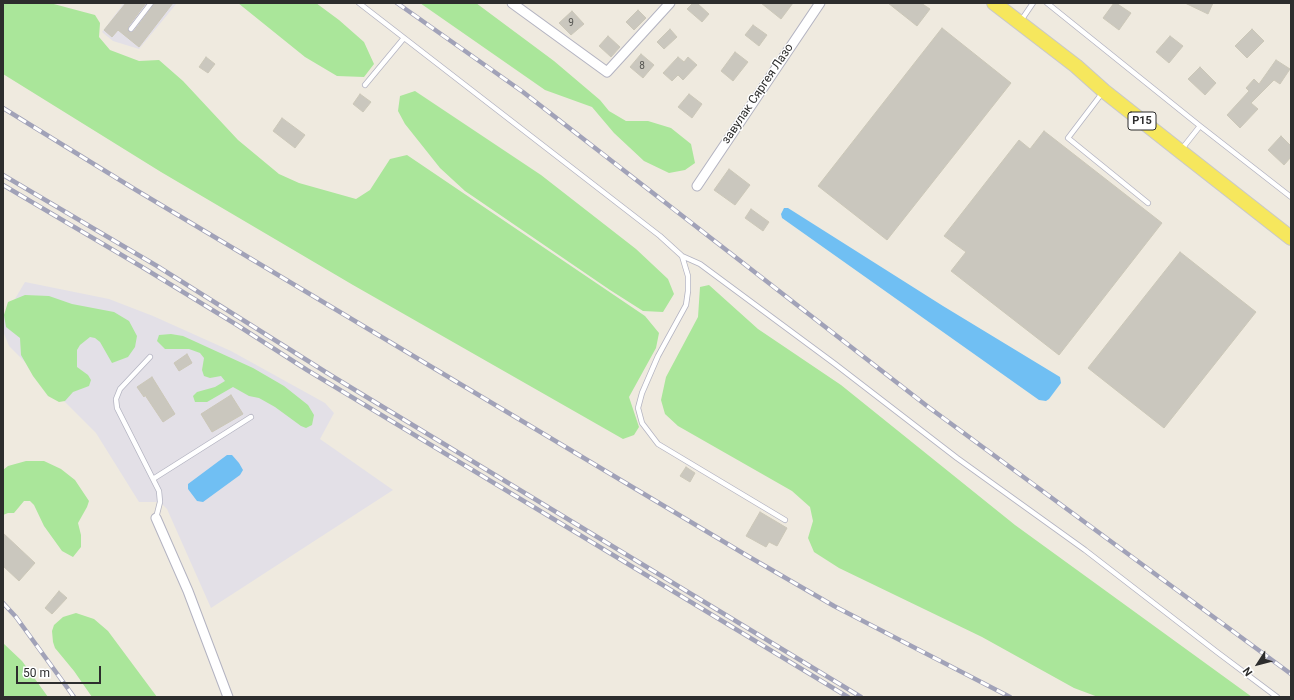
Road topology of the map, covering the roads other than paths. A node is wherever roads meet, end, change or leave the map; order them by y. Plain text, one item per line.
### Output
1 (151, 3) edge
2 (359, 3) edge
3 (512, 3) edge
4 (670, 3) edge
5 (820, 3) edge
6 (994, 3) edge
7 (1033, 3) edge
8 (1046, 3) edge
9 (1019, 23) junction
10 (131, 29) dead end
11 (404, 38) junction
12 (365, 85) dead end
13 (1104, 91) junction
14 (1200, 126) junction
15 (1180, 151) junction
16 (697, 186) dead end
17 (1291, 197) edge
18 (1148, 203) dead end
19 (1291, 238) edge
20 (682, 256) junction
21 (150, 357) dead end
22 (251, 417) dead end
23 (153, 479) junction
24 (156, 518) joint
25 (785, 520) dead end
26 (228, 697) edge
27 (1277, 697) edge

1 - 10 lane
2 - 11 lane
3 - 4 street
5 - 16 street, завулак Сяргея Лазо
6 - 9 main road, Р15
7 - 9 lane
8 - 14 lane
9 - 13 main road, Р15
11 - 12 lane
11 - 20 lane
13 - 15 main road, Р15
13 - 18 lane
14 - 15 lane
14 - 17 lane
15 - 19 main road, Р15
20 - 25 lane
20 - 27 lane
21 - 23 lane
22 - 23 lane
23 - 24 lane
24 - 26 street

